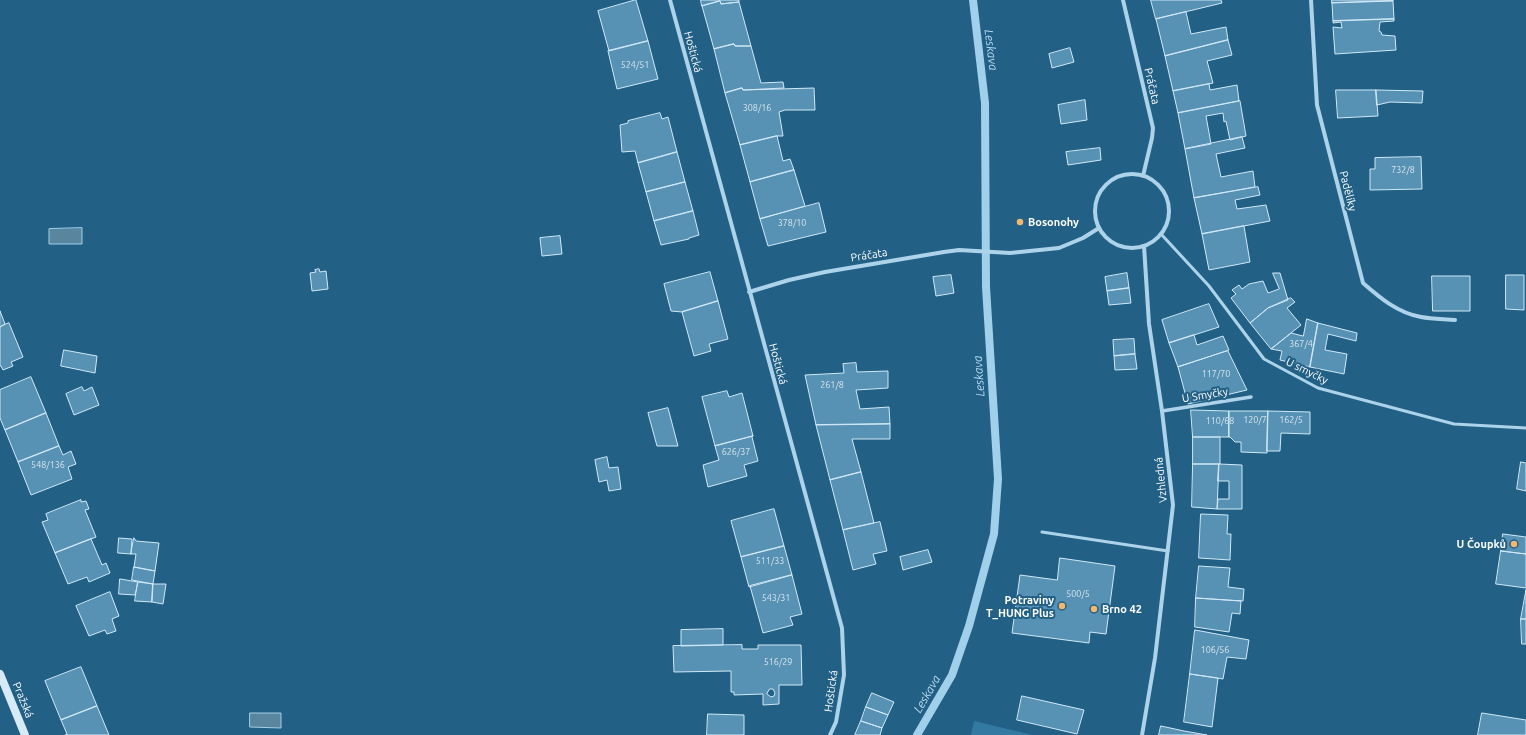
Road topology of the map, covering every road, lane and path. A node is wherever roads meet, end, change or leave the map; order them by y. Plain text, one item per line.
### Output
1 (670, 0) edge
2 (1123, 0) edge
3 (1311, 0) edge
4 (1143, 176) junction
5 (1099, 228) junction
6 (1161, 234) junction
7 (1144, 246) junction
8 (749, 292) junction
9 (1455, 320) dead end
10 (1251, 397) dead end
11 (1162, 411) junction
12 (1526, 428) edge
13 (1042, 532) dead end
14 (1168, 551) junction
15 (0, 674) edge
16 (25, 735) edge
17 (830, 735) edge
18 (1142, 735) edge

1 - 8 street, Hoštická
2 - 4 street, Práčata
3 - 9 street, Padělíky
4 - 5 street
4 - 6 street
5 - 7 street
5 - 8 street, Práčata
6 - 7 street
6 - 12 lane, U smyčky
7 - 11 street, Vzhledná
8 - 17 street, Hoštická
10 - 11 street, U Smyčky
11 - 14 street, Vzhledná
13 - 14 lane
14 - 18 street, Vzhledná
15 - 16 main road, Pražská

